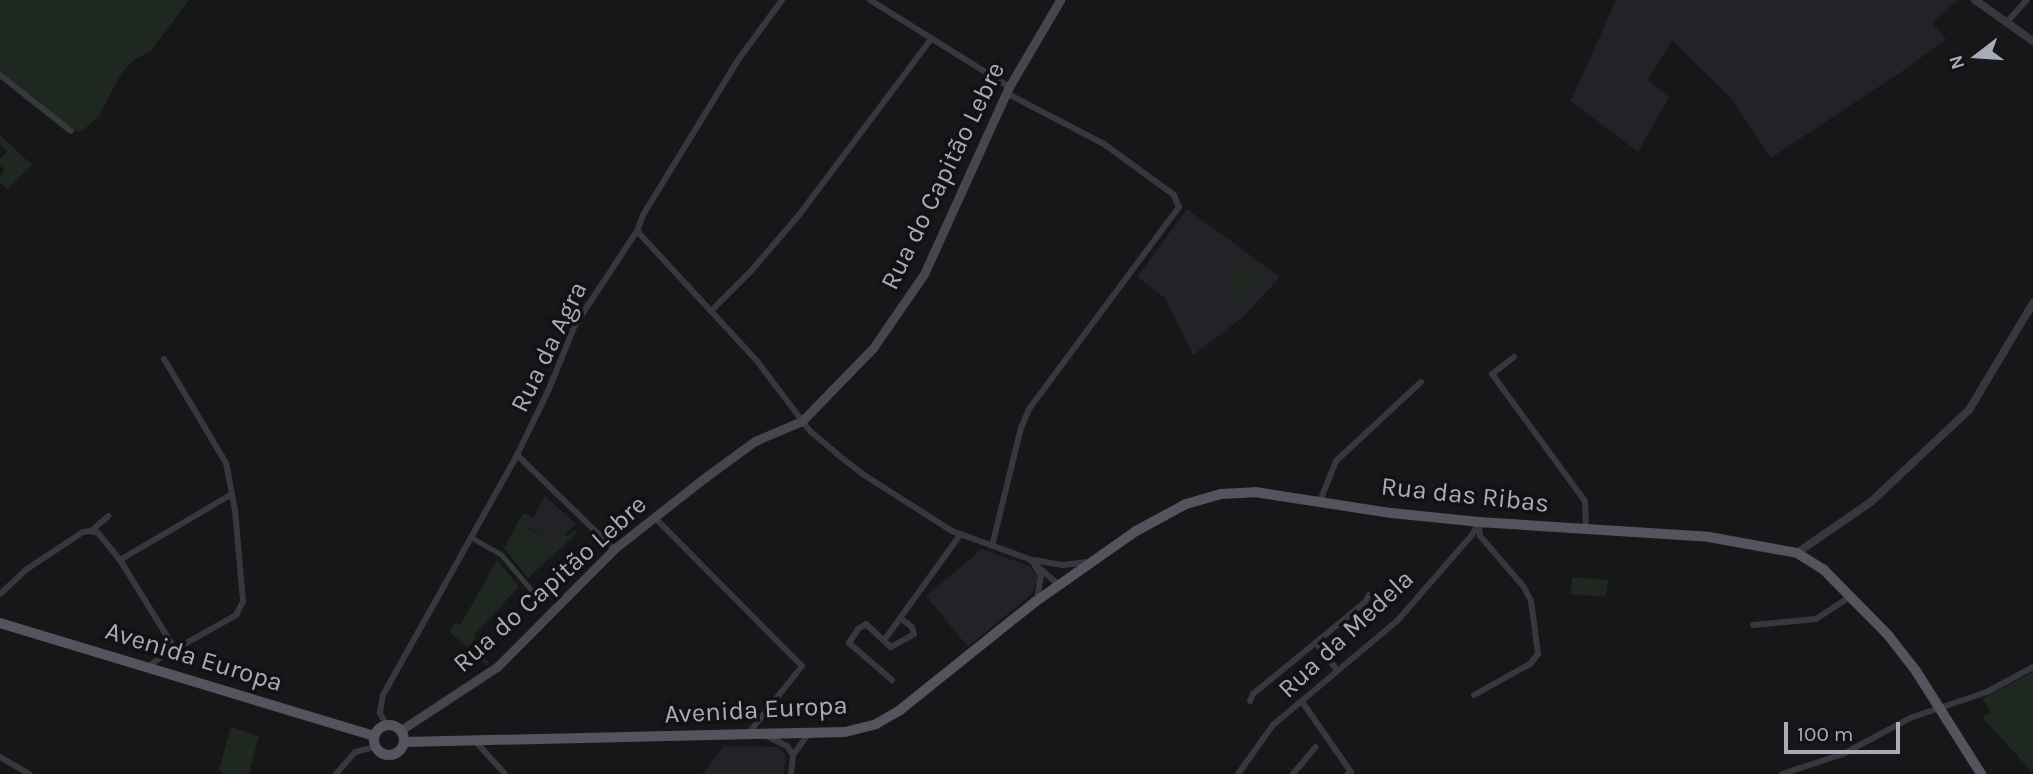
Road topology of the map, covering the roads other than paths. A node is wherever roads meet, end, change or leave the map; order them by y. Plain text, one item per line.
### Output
1 (782, 0) edge
2 (870, 0) edge
3 (1060, 0) edge
4 (1975, 0) edge
5 (2027, 0) edge
6 (2006, 23) junction
7 (932, 38) junction
8 (2033, 41) edge
9 (0, 75) edge
10 (1007, 90) junction
11 (71, 131) dead end
12 (637, 231) junction
13 (2033, 303) edge
14 (712, 310) junction
15 (1514, 357) dead end
16 (164, 359) dead end
17 (1421, 382) dead end
18 (802, 421) junction
19 (517, 455) junction
20 (232, 494) junction
21 (1320, 501) junction
22 (108, 516) dead end
23 (654, 517) junction
24 (1479, 522) junction
25 (1586, 529) junction
26 (91, 531) junction
27 (960, 535) junction
28 (471, 537) junction
29 (992, 546) junction
30 (614, 549) junction
31 (1797, 553) junction
32 (1029, 559) junction
33 (1097, 559) junction
34 (120, 560) junction
35 (1052, 564) junction
36 (1059, 585) junction
37 (0, 594) edge
38 (1369, 595) dead end
39 (1851, 596) junction
40 (541, 601) dead end
41 (1035, 602) junction
42 (900, 618) junction
43 (0, 623) edge
44 (1754, 625) dead end
45 (885, 639) junction
46 (1317, 643) junction
47 (175, 649) junction
48 (149, 667) junction
49 (2033, 667) edge
50 (1337, 670) junction
51 (892, 680) dead end
52 (1474, 695) dead end
53 (1250, 701) dead end
54 (1303, 703) junction
55 (1939, 707) junction
56 (386, 724) junction
57 (401, 730) junction
58 (809, 733) junction
59 (747, 735) junction
60 (763, 735) junction
61 (375, 741) junction
62 (404, 742) junction
63 (476, 743) junction
64 (1316, 747) dead end
65 (793, 755) junction
66 (0, 757) edge
67 (29, 774) edge
68 (336, 774) edge
69 (505, 774) edge
70 (791, 774) edge
71 (1238, 774) edge
72 (1293, 774) edge
73 (1348, 774) edge
74 (1782, 774) edge
75 (1981, 774) edge

1 - 12 street, Rua da Agra
2 - 7 street
3 - 10 main road, Rua do Capitão Lebre
4 - 6 street
5 - 6 street
6 - 8 street
7 - 10 street
7 - 14 street
9 - 11 street
10 - 18 main road, Rua do Capitão Lebre
10 - 29 street
12 - 14 street
12 - 19 street, Rua da Agra
13 - 31 street
14 - 18 street
15 - 25 street
16 - 20 street
17 - 21 street
18 - 23 main road, Rua do Capitão Lebre
18 - 27 street
19 - 28 street, Rua da Agra
19 - 30 street
20 - 34 street
20 - 47 street
21 - 24 main road, Rua das Ribas
21 - 33 main road, Rua das Ribas
22 - 26 street
23 - 30 main road, Rua do Capitão Lebre
23 - 59 street
24 - 25 main road, Rua das Ribas
24 - 50 street, Rua da Medela
24 - 52 street
25 - 31 main road, Rua das Ribas
26 - 34 street
26 - 37 street
27 - 29 street
27 - 42 street
28 - 40 street
28 - 56 street, Rua da Agra
29 - 32 street
30 - 57 main road, Rua do Capitão Lebre
31 - 39 main road
32 - 35 street
32 - 36 street
32 - 41 street
33 - 35 street
33 - 36 main road, Avenida Europa
34 - 47 street
35 - 36 street
36 - 41 main road, Avenida Europa
38 - 46 street
39 - 44 street
39 - 55 main road
41 - 58 main road, Avenida Europa
42 - 45 street
42 - 45 street
43 - 48 main road, Avenida Europa
45 - 51 street
46 - 50 street
46 - 53 street
47 - 48 street
48 - 61 main road, Avenida Europa
49 - 55 street
50 - 54 street, Rua da Medela
54 - 71 street, Rua da Medela
54 - 73 street
55 - 74 street
55 - 75 main road
56 - 57 main road
56 - 61 main road
57 - 62 main road
58 - 60 main road, Avenida Europa
58 - 65 street
59 - 60 main road, Avenida Europa
59 - 63 main road, Avenida Europa
60 - 65 street
61 - 62 main road, Avenida Europa
61 - 68 street
62 - 63 main road, Avenida Europa
63 - 69 street
64 - 72 street
65 - 70 street
66 - 67 street

